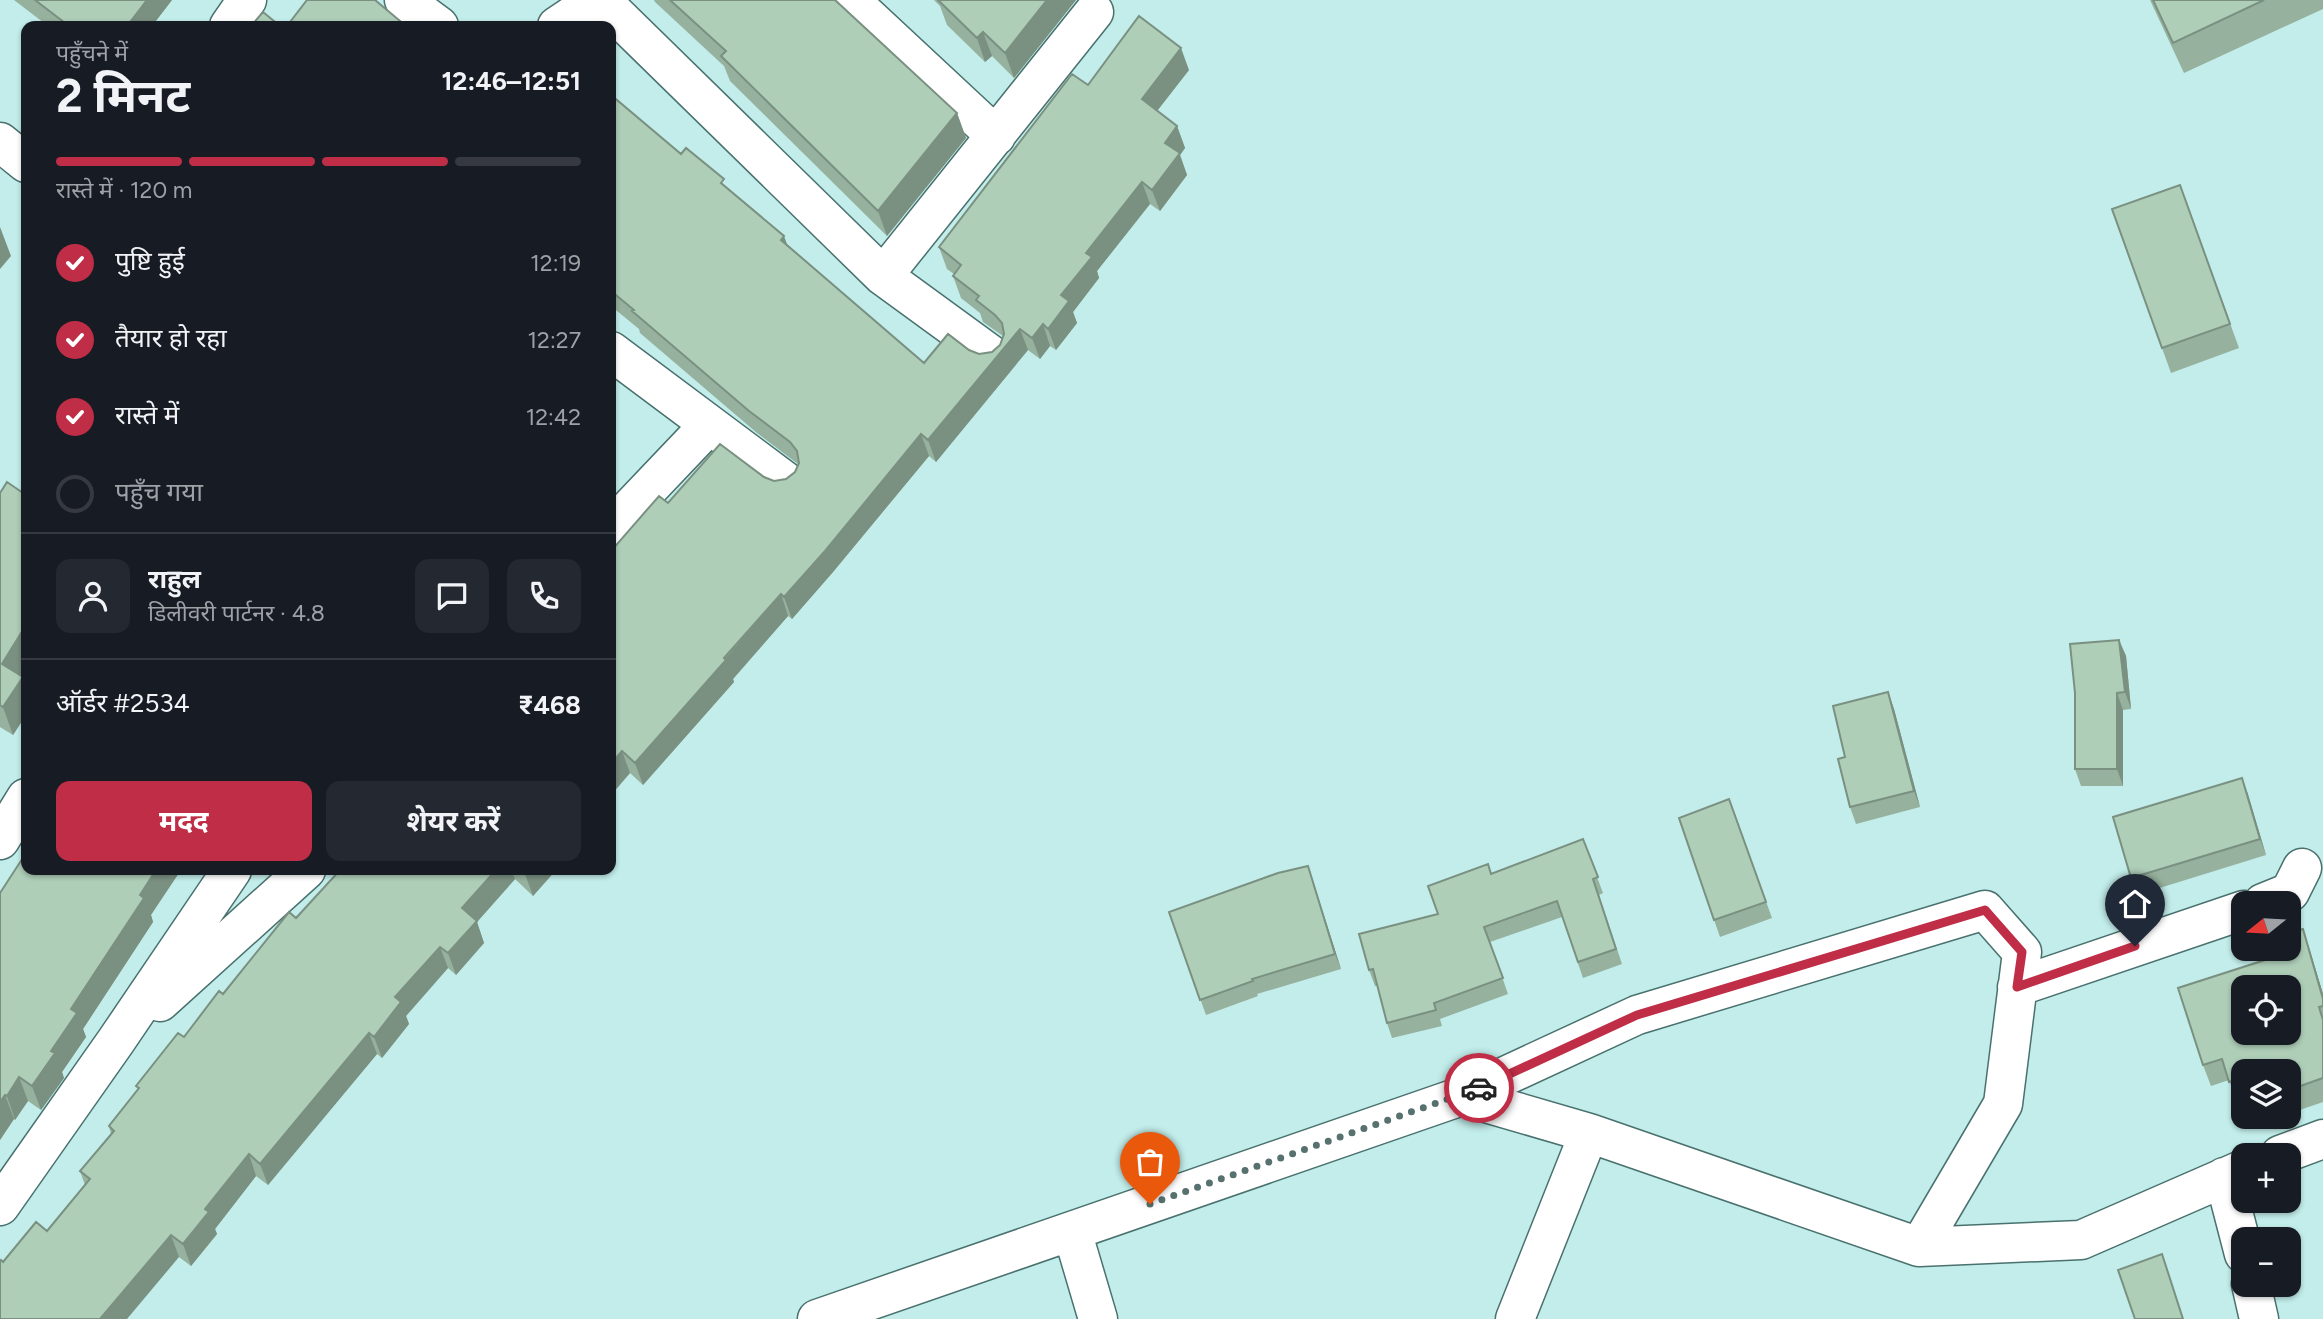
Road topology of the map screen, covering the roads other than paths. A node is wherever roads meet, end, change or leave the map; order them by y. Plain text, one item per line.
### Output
1 (247, 0) edge
2 (404, 0) edge
3 (599, 0) edge
4 (850, 0) edge
5 (1094, 12) dead end
6 (232, 21) edge
7 (432, 21) edge
8 (565, 21) edge
9 (996, 136) junction
10 (0, 142) edge
11 (21, 159) edge
12 (883, 276) junction
13 (616, 355) edge
14 (990, 355) edge
15 (709, 425) junction
16 (785, 481) edge
17 (616, 523) edge
18 (21, 806) edge
19 (0, 840) edge
20 (2302, 867) dead end
21 (229, 875) edge
22 (300, 875) edge
23 (2290, 891) edge
24 (2231, 914) edge
25 (2017, 987) junction
26 (117, 1041) junction
27 (1462, 1096) junction
28 (1589, 1133) junction
29 (2323, 1139) edge
30 (2301, 1147) edge
31 (2231, 1174) edge
32 (0, 1206) edge
33 (1072, 1231) junction
34 (1919, 1247) junction
35 (2254, 1297) edge
36 (817, 1319) edge
37 (1098, 1319) edge
38 (1515, 1319) edge
39 (2259, 1319) edge

1 - 6 street
2 - 7 street
3 - 8 street
3 - 12 street
4 - 9 street
5 - 9 street
9 - 12 street
10 - 11 street
12 - 14 street
13 - 15 street
15 - 16 street
15 - 17 street
18 - 19 street
20 - 23 street
21 - 26 street
22 - 26 street
24 - 25 street
25 - 27 street
25 - 34 street
26 - 32 street
27 - 28 street
27 - 33 street
28 - 34 street
28 - 38 street
29 - 30 street
31 - 34 street
33 - 36 street
33 - 37 street
35 - 39 street

